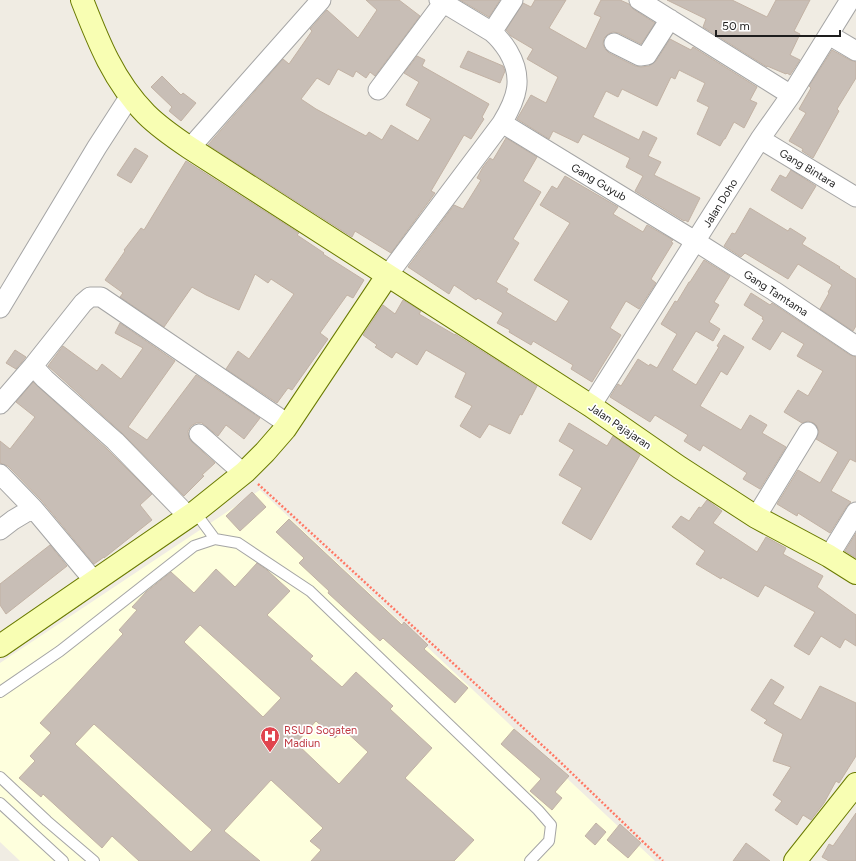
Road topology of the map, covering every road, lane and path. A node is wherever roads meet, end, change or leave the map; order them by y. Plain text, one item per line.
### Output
1 (82, 0) edge
2 (321, 0) edge
3 (513, 0) edge
4 (639, 0) edge
5 (441, 2) edge
6 (843, 2) edge
7 (670, 19) junction
8 (492, 32) junction
9 (829, 35) junction
10 (614, 43) dead end
11 (856, 51) edge
12 (378, 90) dead end
13 (791, 95) junction
14 (130, 96) junction
15 (502, 123) junction
16 (760, 139) junction
17 (190, 148) junction
18 (856, 197) edge
19 (695, 241) junction
20 (387, 276) junction
21 (0, 308) edge
22 (856, 346) edge
23 (33, 366) junction
24 (0, 404) edge
25 (591, 406) junction
26 (288, 424) junction
27 (808, 432) dead end
28 (199, 434) dead end
29 (244, 472) junction
30 (0, 474) edge
31 (33, 508) junction
32 (856, 512) edge
33 (191, 514) junction
34 (756, 517) junction
35 (0, 530) edge
36 (215, 539) junction
37 (829, 556) junction
38 (856, 573) edge
39 (95, 582) junction
40 (0, 646) edge
41 (0, 692) edge
42 (0, 777) edge
43 (856, 784) edge
44 (0, 803) edge
45 (803, 858) edge
46 (63, 861) edge
47 (94, 861) edge
48 (530, 861) edge
49 (663, 861) edge

1 - 14 street, Jalan Pajajaran
2 - 17 street
3 - 8 street
4 - 7 street
5 - 8 street
5 - 12 street
6 - 9 street, Jalan Doho
7 - 10 street
7 - 13 street
8 - 15 street
9 - 11 street
9 - 13 street, Jalan Doho
13 - 16 street, Jalan Doho
14 - 17 street, Jalan Pajajaran
14 - 21 street
15 - 19 street, Gang Guyub
15 - 20 street
16 - 18 street, Gang Bintara
16 - 19 street, Jalan Doho
17 - 20 street, Jalan Pajajaran
19 - 22 street, Gang Tamtama
19 - 25 street, Jalan Doho
20 - 25 street, Jalan Pajajaran
20 - 26 street
23 - 24 street
23 - 26 street
23 - 33 street
25 - 34 street, Jalan Pajajaran
26 - 29 street
27 - 34 street
28 - 29 street
29 - 33 street
29 - 49 path
30 - 31 street
31 - 35 street
31 - 39 street
32 - 37 street
33 - 36 lane
33 - 39 street
34 - 37 street, Jalan Pajajaran
36 - 41 lane
36 - 48 lane
37 - 38 street, Jalan Pajajaran
39 - 40 street
42 - 47 lane
43 - 45 street
44 - 46 lane

